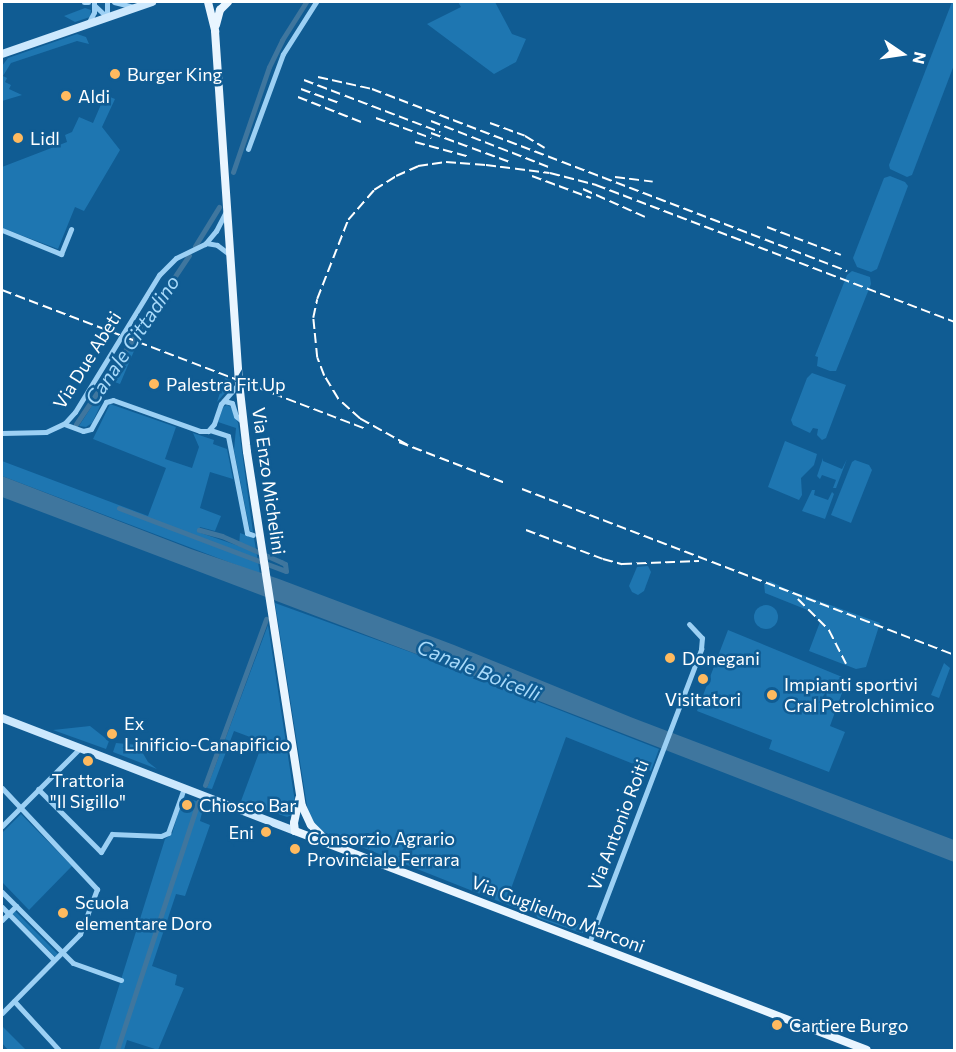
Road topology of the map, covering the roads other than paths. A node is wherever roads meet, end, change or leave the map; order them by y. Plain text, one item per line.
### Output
1 (84, 2) edge
2 (107, 2) edge
3 (114, 2) edge
4 (152, 2) edge
5 (209, 2) edge
6 (228, 2) edge
7 (316, 2) edge
8 (92, 3) edge
9 (136, 7) junction
10 (107, 17) junction
11 (88, 24) junction
12 (215, 32) junction
13 (2, 54) edge
14 (248, 149) dead end
15 (227, 207) junction
16 (71, 229) dead end
17 (2, 231) edge
18 (205, 244) junction
19 (230, 254) junction
20 (239, 382) junction
21 (224, 401) junction
22 (243, 422) junction
23 (64, 424) junction
24 (210, 430) junction
25 (2, 433) edge
26 (253, 535) dead end
27 (689, 624) dead end
28 (2, 718) edge
29 (80, 748) junction
30 (2, 788) edge
31 (184, 788) junction
32 (38, 789) junction
33 (299, 789) junction
34 (20, 807) junction
35 (304, 811) junction
36 (295, 818) junction
37 (273, 822) junction
38 (2, 826) edge
39 (295, 831) junction
40 (330, 844) junction
41 (2, 892) edge
42 (16, 906) junction
43 (2, 907) edge
44 (8, 914) junction
45 (2, 920) edge
46 (589, 943) junction
47 (62, 953) junction
48 (54, 960) junction
49 (121, 980) dead end
50 (14, 1001) junction
51 (2, 1013) edge
52 (59, 1050) edge
53 (867, 1050) edge

1 - 8 street
2 - 10 street
3 - 9 street
4 - 9 main road
5 - 6 main road
5 - 12 main road, Via Enzo Michelini
6 - 12 main road, Via Enzo Michelini
7 - 14 street
8 - 10 street
8 - 11 street
9 - 10 main road
10 - 11 main road
11 - 13 main road
12 - 15 main road, Via Enzo Michelini
15 - 18 street, Via Due Abeti
15 - 19 main road, Via Enzo Michelini
16 - 17 street
18 - 19 street
18 - 23 street, Via Due Abeti
19 - 20 main road, Via Enzo Michelini
20 - 21 street
20 - 22 main road, Via Enzo Michelini
21 - 22 street
21 - 24 street
22 - 33 main road, Via Enzo Michelini
23 - 24 street
23 - 25 street, Via Due Abeti
24 - 26 street
27 - 46 street, Via Antonio Roiti
28 - 29 main road, Via Guglielmo Marconi
29 - 31 main road, Via Guglielmo Marconi
29 - 32 street
30 - 34 street
31 - 32 street
31 - 37 main road, Via Guglielmo Marconi
32 - 34 street
33 - 35 main road, Via Enzo Michelini
33 - 36 main road, Via Enzo Michelini
34 - 38 street
34 - 47 street
35 - 39 main road
35 - 40 main road, Via Enzo Michelini
36 - 37 main road
36 - 39 main road, Via Enzo Michelini
37 - 39 main road, Via Guglielmo Marconi
39 - 40 main road, Via Guglielmo Marconi
40 - 46 main road, Via Guglielmo Marconi
41 - 42 street
42 - 44 street
42 - 47 street
43 - 44 street
44 - 45 street
44 - 48 street
46 - 53 main road, Via Guglielmo Marconi
47 - 48 street
47 - 49 street
48 - 50 street
50 - 51 street
50 - 52 street

